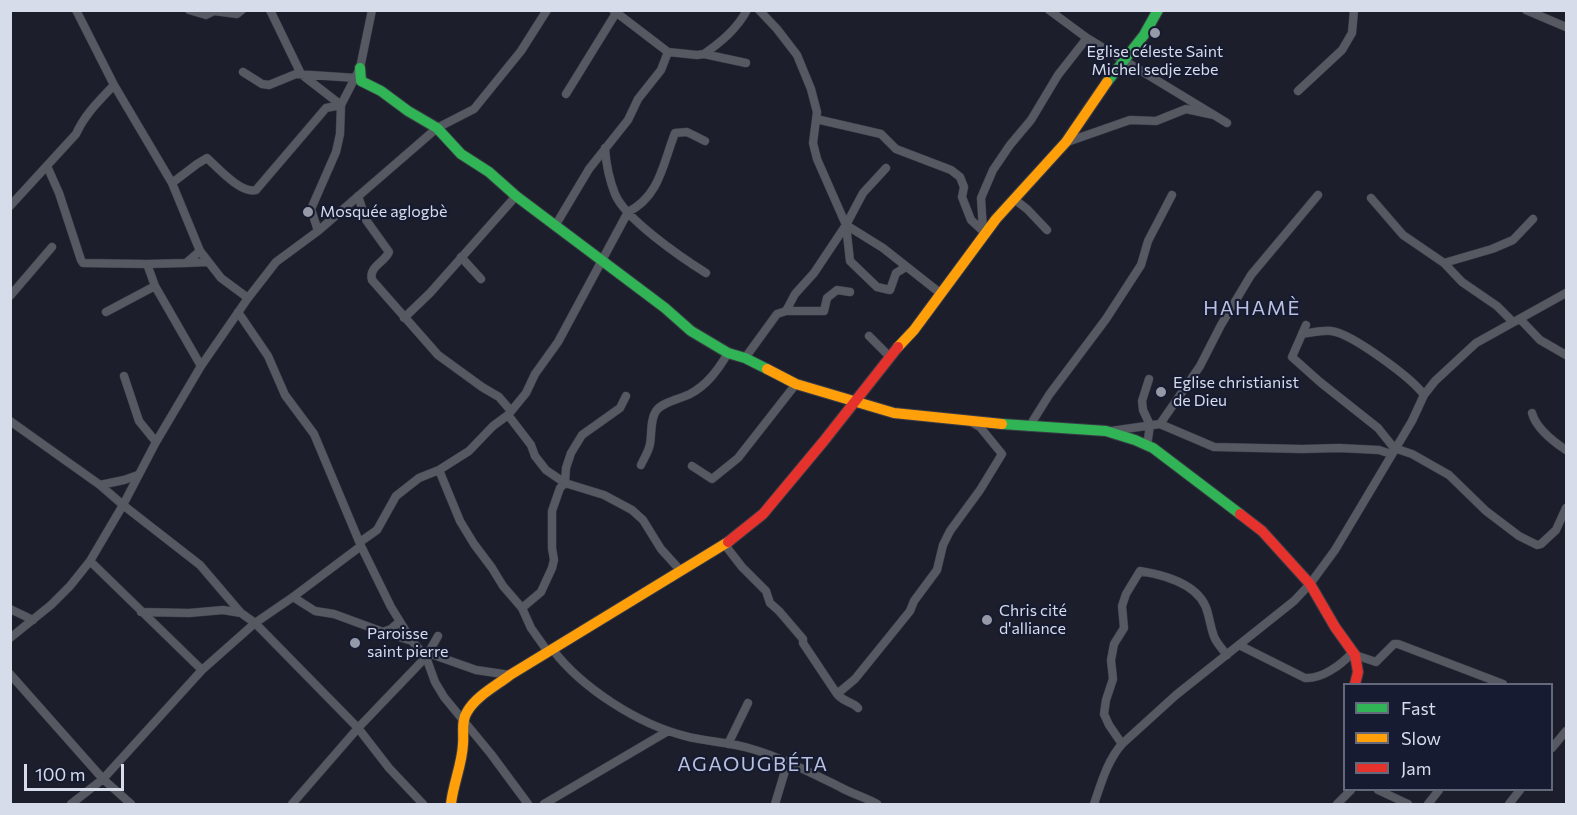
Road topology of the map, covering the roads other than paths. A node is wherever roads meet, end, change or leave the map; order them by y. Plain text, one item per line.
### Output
1 (76, 10) edge
2 (189, 10) edge
3 (242, 10) edge
4 (270, 10) edge
5 (372, 10) edge
6 (548, 10) edge
7 (747, 10) edge
8 (759, 10) edge
9 (1049, 10) edge
10 (1158, 10) edge
11 (1354, 10) edge
12 (1526, 10) edge
13 (615, 12) edge
14 (1566, 20) edge
15 (1557, 23) junction
16 (1566, 27) edge
17 (1087, 38) junction
18 (668, 52) junction
19 (704, 54) junction
20 (1124, 61) junction
21 (746, 63) dead end
22 (243, 72) dead end
23 (301, 74) junction
24 (359, 76) junction
25 (114, 86) junction
26 (1298, 92) dead end
27 (566, 94) dead end
28 (341, 105) junction
29 (1214, 115) junction
30 (816, 119) junction
31 (1227, 123) dead end
32 (437, 128) junction
33 (705, 141) dead end
34 (1066, 142) junction
35 (605, 147) junction
36 (47, 166) junction
37 (886, 168) dead end
38 (172, 183) junction
39 (1172, 195) dead end
40 (1318, 195) dead end
41 (358, 196) junction
42 (516, 196) junction
43 (1371, 198) dead end
44 (1014, 199) junction
45 (10, 206) edge
46 (628, 213) junction
47 (1533, 219) dead end
48 (846, 225) junction
49 (555, 226) junction
50 (1047, 230) dead end
51 (318, 231) junction
52 (984, 232) junction
53 (52, 248) dead end
54 (200, 251) junction
55 (461, 257) junction
56 (601, 260) junction
57 (207, 262) junction
58 (186, 263) junction
59 (1444, 263) junction
60 (147, 264) junction
61 (906, 267) junction
62 (706, 273) dead end
63 (481, 279) dead end
64 (155, 286) junction
65 (850, 292) dead end
66 (940, 293) junction
67 (1566, 293) edge
68 (10, 296) edge
69 (248, 298) junction
70 (786, 311) junction
71 (106, 312) dead end
72 (238, 312) junction
73 (404, 318) junction
74 (1516, 321) junction
75 (1306, 325) dead end
76 (1302, 334) junction
77 (868, 336) dead end
78 (728, 353) junction
79 (1566, 355) edge
80 (889, 356) junction
81 (745, 358) junction
82 (201, 366) junction
83 (124, 376) dead end
84 (1149, 379) dead end
85 (796, 384) junction
86 (1424, 394) junction
87 (626, 396) dead end
88 (852, 402) junction
89 (1532, 412) dead end
90 (509, 413) junction
91 (969, 420) junction
92 (10, 421) edge
93 (1160, 424) junction
94 (1150, 425) junction
95 (1029, 427) junction
96 (1106, 431) junction
97 (156, 442) junction
98 (1148, 446) junction
99 (1566, 450) edge
100 (1393, 451) junction
101 (641, 465) dead end
102 (692, 466) dead end
103 (439, 470) junction
104 (138, 475) junction
105 (565, 483) junction
106 (100, 484) junction
107 (123, 505) junction
108 (1566, 508) edge
109 (360, 544) junction
110 (725, 545) junction
111 (90, 561) junction
112 (680, 570) junction
113 (1310, 584) junction
114 (293, 597) junction
115 (522, 608) junction
116 (10, 609) edge
117 (141, 612) junction
118 (241, 613) junction
119 (33, 620) junction
120 (399, 622) junction
121 (255, 623) junction
122 (383, 632) junction
123 (438, 636) dead end
124 (10, 638) edge
125 (412, 641) junction
126 (1239, 645) junction
127 (550, 651) junction
128 (1353, 654) junction
129 (427, 655) junction
130 (1227, 655) junction
131 (202, 670) junction
132 (10, 674) edge
133 (510, 675) junction
134 (1355, 683) edge
135 (1500, 683) edge
136 (837, 694) junction
137 (748, 703) dead end
138 (858, 708) dead end
139 (463, 721) junction
140 (358, 728) junction
141 (668, 731) junction
142 (1566, 731) edge
143 (728, 744) junction
144 (1122, 744) junction
145 (1553, 746) edge
146 (788, 761) junction
147 (103, 778) junction
148 (1350, 791) edge
149 (1382, 791) edge
150 (1438, 791) edge
151 (1519, 791) edge
152 (71, 804) edge
153 (131, 804) edge
154 (292, 804) edge
155 (423, 804) edge
156 (451, 804) edge
157 (528, 804) edge
158 (544, 804) edge
159 (775, 804) edge
160 (877, 804) edge
161 (1094, 804) edge
162 (1337, 804) edge
163 (1408, 804) edge
164 (1428, 804) edge
165 (1509, 804) edge

1 - 25 street
2 - 3 street
4 - 23 street
5 - 24 street
6 - 32 street
7 - 19 street
8 - 30 street
9 - 17 street
10 - 20 street
11 - 26 street
12 - 15 street
13 - 18 street
13 - 27 street
14 - 15 street
15 - 16 street
17 - 20 street
17 - 52 street
18 - 19 street
18 - 35 street
19 - 21 street
20 - 29 street
20 - 34 street
22 - 23 street
23 - 24 street
23 - 28 street
24 - 28 street
24 - 32 street
25 - 36 street
25 - 38 street
28 - 38 street
28 - 51 street
29 - 31 street
29 - 34 street
30 - 48 street
30 - 52 street
32 - 41 street
32 - 42 street
33 - 46 street
34 - 44 street
35 - 46 street
35 - 49 street
36 - 45 street
36 - 60 street
37 - 48 street
38 - 54 street
39 - 95 street
40 - 93 street
41 - 51 street
41 - 73 street
42 - 49 street
42 - 55 street
43 - 59 street
44 - 50 street
44 - 52 street
46 - 56 street
46 - 62 street
47 - 59 street
48 - 61 street
48 - 61 street
48 - 70 street
49 - 56 street
51 - 69 street
52 - 66 street
53 - 68 street
54 - 57 street
54 - 58 street
55 - 63 street
55 - 73 street
56 - 78 street
56 - 90 street
57 - 58 street
57 - 69 street
58 - 60 street
59 - 74 street
60 - 64 street
61 - 66 street
64 - 71 street
64 - 82 street
65 - 70 street
66 - 80 street
67 - 74 street
69 - 72 street
70 - 81 street
72 - 82 street
72 - 109 street
73 - 90 street
74 - 79 street
74 - 86 street
75 - 76 street
76 - 86 street
76 - 100 street
77 - 80 street
78 - 81 street
78 - 101 street
80 - 88 street
81 - 85 street
82 - 97 street
83 - 97 street
84 - 94 street
85 - 88 street
85 - 102 street
86 - 100 street
87 - 105 street
88 - 91 street
88 - 110 street
89 - 99 street
90 - 103 street
90 - 105 street
91 - 95 street
91 - 136 street
92 - 106 street
93 - 94 street
93 - 100 street
94 - 96 street
94 - 98 street
95 - 96 street
96 - 98 street
97 - 104 street
98 - 113 street
100 - 108 street
100 - 113 street
103 - 109 street
103 - 115 street
104 - 106 street
104 - 107 street
105 - 112 street
105 - 115 street
106 - 107 street
107 - 111 street
107 - 118 street
109 - 114 street
109 - 120 street
110 - 112 street
110 - 136 street
111 - 117 street
111 - 119 street
112 - 127 street
113 - 126 street
113 - 128 street
114 - 121 street
114 - 122 street
115 - 127 street
116 - 119 street
117 - 118 street
117 - 131 street
118 - 121 street
119 - 124 street
120 - 122 street
120 - 125 street
121 - 131 street
121 - 140 street
122 - 125 street
123 - 129 street
125 - 129 street
126 - 128 street
126 - 130 street
127 - 133 street
127 - 141 street
128 - 134 street
128 - 135 street
129 - 133 street
129 - 139 street
129 - 140 street
130 - 144 street
130 - 144 street
131 - 147 street
132 - 147 street
133 - 139 street
136 - 138 street
137 - 143 street
139 - 156 street
139 - 157 street
140 - 154 street
140 - 155 street
141 - 143 street
141 - 158 street
142 - 145 street
143 - 146 street
144 - 161 street
146 - 159 street
146 - 160 street
147 - 152 street
147 - 153 street
148 - 162 street
149 - 163 street
150 - 164 street
151 - 165 street

